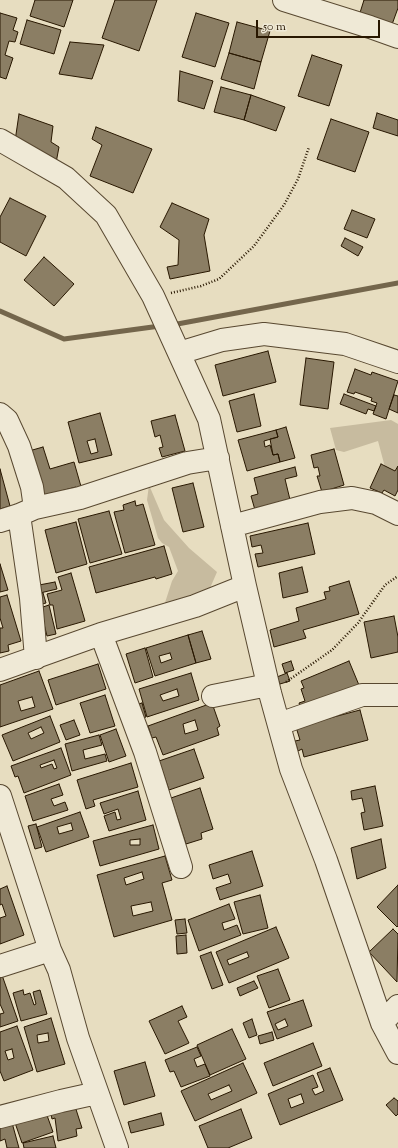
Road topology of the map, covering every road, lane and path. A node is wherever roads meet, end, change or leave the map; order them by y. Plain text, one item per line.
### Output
1 (284, 0) edge
2 (398, 37) edge
3 (0, 140) edge
4 (309, 147) dead end
5 (153, 296) junction
6 (179, 353) junction
7 (398, 362) edge
8 (0, 414) edge
9 (218, 458) junction
10 (398, 514) edge
11 (18, 515) edge
12 (232, 526) junction
13 (398, 576) edge
14 (245, 586) junction
15 (101, 634) junction
16 (36, 658) junction
17 (0, 670) edge
18 (269, 689) junction
19 (398, 695) edge
20 (213, 696) dead end
21 (279, 724) junction
22 (0, 796) edge
23 (5, 830) edge
24 (182, 867) dead end
25 (50, 950) junction
26 (0, 966) edge
27 (398, 1006) edge
28 (382, 1023) junction
29 (398, 1053) edge
30 (97, 1093) junction
31 (0, 1117) edge
32 (117, 1148) edge

1 - 2 street
3 - 5 street
4 - 5 path
5 - 6 street
6 - 7 street
6 - 9 street
8 - 11 street
9 - 11 street
9 - 12 street
10 - 12 street
11 - 16 street
12 - 14 street
13 - 18 path
14 - 15 street
14 - 18 street
15 - 16 street
15 - 24 street
16 - 17 street
18 - 20 street
18 - 21 street
19 - 21 street
21 - 28 street
22 - 23 street
23 - 25 street
25 - 26 street
25 - 30 street
27 - 28 street
28 - 29 street
30 - 31 street
30 - 32 street

